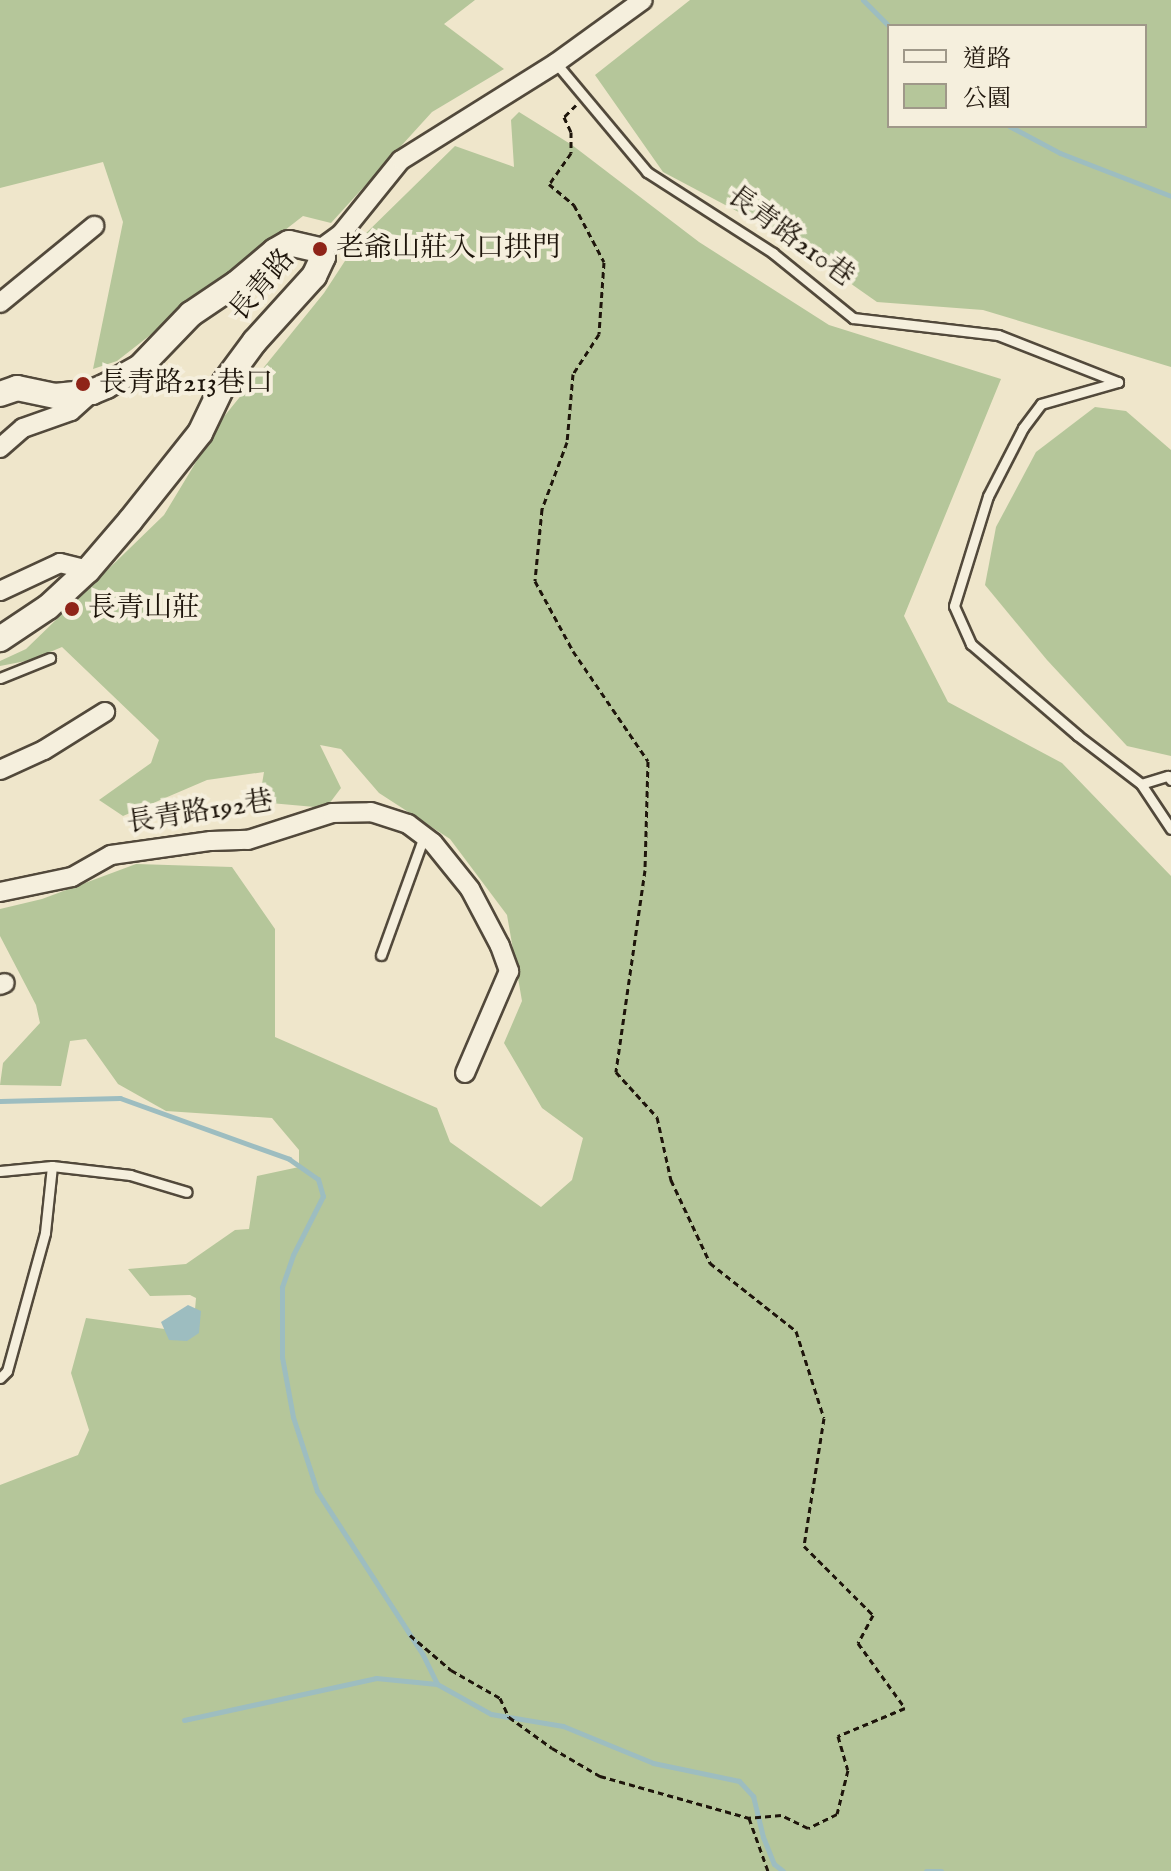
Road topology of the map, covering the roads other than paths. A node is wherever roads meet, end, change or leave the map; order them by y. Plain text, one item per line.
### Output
1 (643, 0) edge
2 (556, 63) junction
3 (94, 226) dead end
4 (319, 250) junction
5 (0, 303) edge
6 (92, 392) junction
7 (0, 394) edge
8 (0, 448) edge
9 (88, 570) junction
10 (0, 591) edge
11 (0, 639) edge
12 (50, 658) dead end
13 (0, 678) edge
14 (105, 712) dead end
15 (0, 770) edge
16 (1171, 780) edge
17 (1141, 784) junction
18 (1171, 829) edge
19 (424, 836) junction
20 (0, 892) edge
21 (381, 955) dead end
22 (465, 1073) dead end
23 (52, 1166) junction
24 (0, 1171) edge
25 (187, 1192) dead end
26 (0, 1378) edge

1 - 2 street
2 - 4 street
2 - 17 lane, 長青路210巷
3 - 5 street
4 - 6 street, 長青路
4 - 9 street, 長青路
6 - 7 street, 長青路
6 - 8 street
9 - 10 street
9 - 11 street, 長青路
12 - 13 lane
14 - 15 street
16 - 17 lane
17 - 18 lane, 長青路210巷
19 - 20 street, 長青路192巷
19 - 21 lane
19 - 22 street, 長青路192巷
23 - 24 lane
23 - 25 lane
23 - 26 lane

